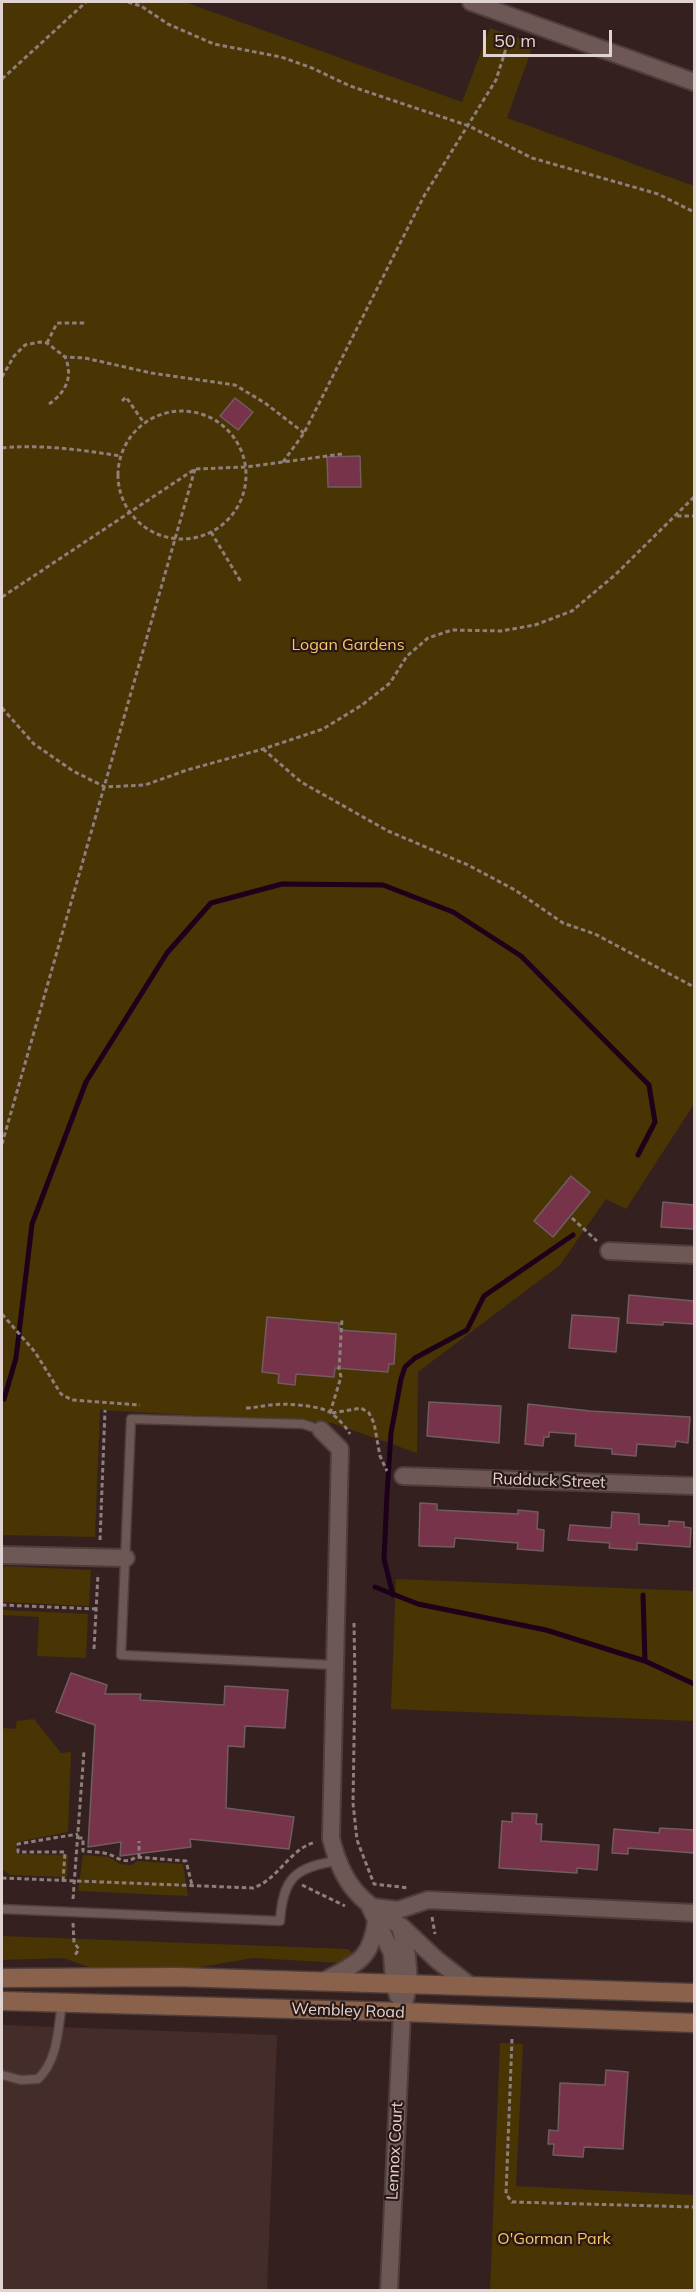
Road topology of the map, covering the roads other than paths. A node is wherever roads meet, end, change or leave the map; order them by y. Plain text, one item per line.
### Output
1 (471, 2) edge
2 (694, 82) edge
3 (609, 1251) dead end
4 (694, 1255) edge
5 (321, 1430) joint
6 (395, 1474) road end
7 (694, 1486) edge
8 (2, 1555) edge
9 (126, 1558) junction
10 (335, 1665) junction
11 (337, 1861) junction
12 (2, 1909) edge
13 (694, 1912) edge
14 (373, 1913) junction
15 (400, 1926) junction
16 (2, 1978) edge
17 (324, 1981) junction
18 (402, 1983) junction
19 (468, 1984) junction
20 (690, 1990) edge
21 (2, 2001) edge
22 (62, 2003) junction
23 (402, 2012) junction
24 (694, 2023) edge
25 (2, 2075) edge
26 (389, 2290) edge

1 - 2 street
3 - 4 street
5 - 9 lane
5 - 10 street
6 - 7 street, Rudduck Street
8 - 9 street
9 - 10 lane
10 - 11 street
11 - 12 lane
11 - 14 street
13 - 14 street
14 - 15 street
14 - 17 street
14 - 18 street
15 - 18 street
15 - 19 street
16 - 17 main road, Wembley Road
17 - 18 main road, Wembley Road
18 - 19 main road, Wembley Road
18 - 23 street, Lennox Court
19 - 20 main road, Wembley Road
21 - 22 main road, Wembley Road
22 - 23 main road, Wembley Road
22 - 25 lane
23 - 24 main road, Wembley Road
23 - 26 street, Lennox Court

